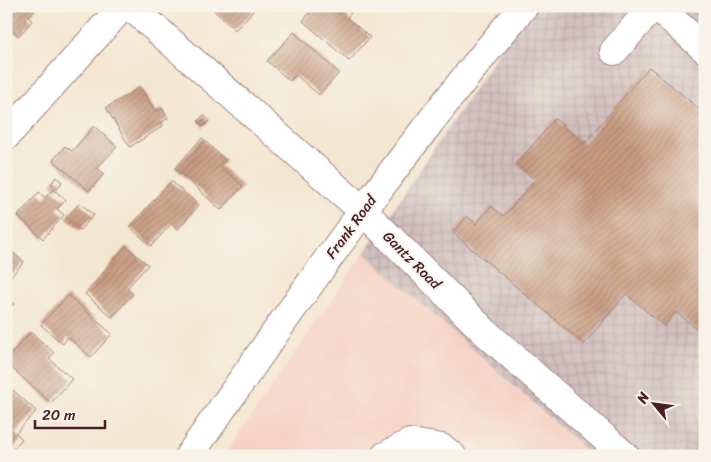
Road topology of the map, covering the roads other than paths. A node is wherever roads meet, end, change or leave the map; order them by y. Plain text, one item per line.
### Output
1 (123, 6) edge
2 (130, 6) edge
3 (524, 6) edge
4 (655, 6) edge
5 (705, 49) edge
6 (614, 51) dead end
7 (6, 136) edge
8 (362, 210) junction
9 (189, 456) edge
10 (385, 456) edge
11 (452, 456) edge
12 (625, 456) edge

1 - 7 main road
2 - 8 main road, Gantz Road
3 - 8 main road, Frank Road
4 - 5 main road
4 - 6 main road
8 - 9 main road, Frank Road
8 - 12 main road, Gantz Road
10 - 11 main road

